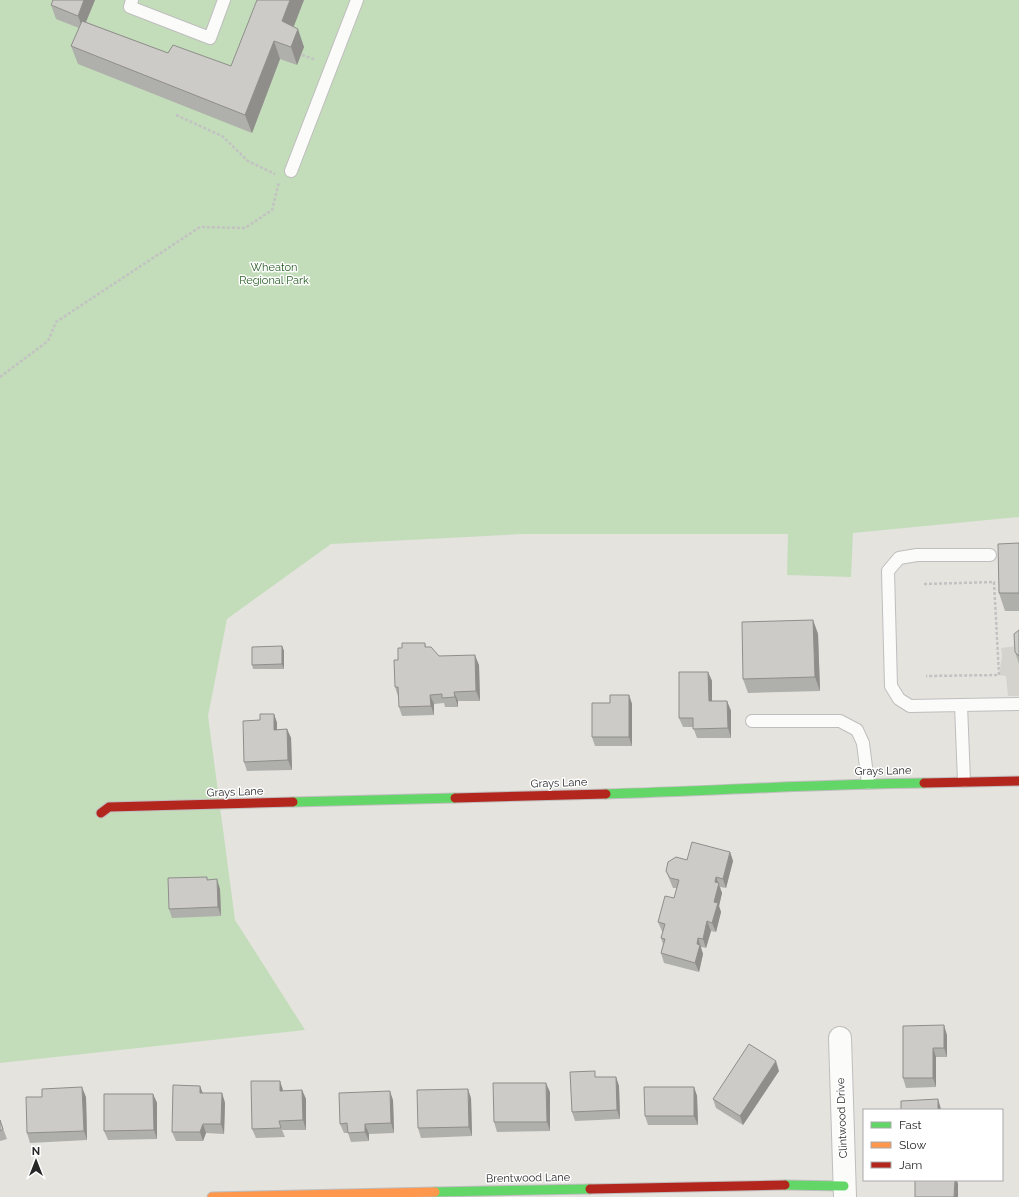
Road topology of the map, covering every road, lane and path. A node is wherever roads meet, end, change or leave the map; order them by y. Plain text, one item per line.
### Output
1 (132, 0) edge
2 (224, 0) edge
3 (357, 0) edge
4 (176, 115) dead end
5 (291, 171) dead end
6 (0, 377) edge
7 (990, 555) dead end
8 (924, 584) dead end
9 (926, 676) dead end
10 (1019, 704) edge
11 (961, 705) junction
12 (752, 721) dead end
13 (1019, 780) edge
14 (964, 781) junction
15 (868, 783) junction
16 (101, 813) dead end
17 (840, 1038) dead end
18 (844, 1192) edge
19 (212, 1197) edge

1 - 2 lane
3 - 5 lane
4 - 6 path
7 - 11 lane
8 - 9 path
10 - 11 lane
11 - 14 lane
12 - 15 lane
13 - 14 street, Grays Lane
14 - 15 street, Grays Lane
15 - 16 street, Grays Lane
17 - 18 street, Clintwood Drive
18 - 19 street, Brentwood Lane

